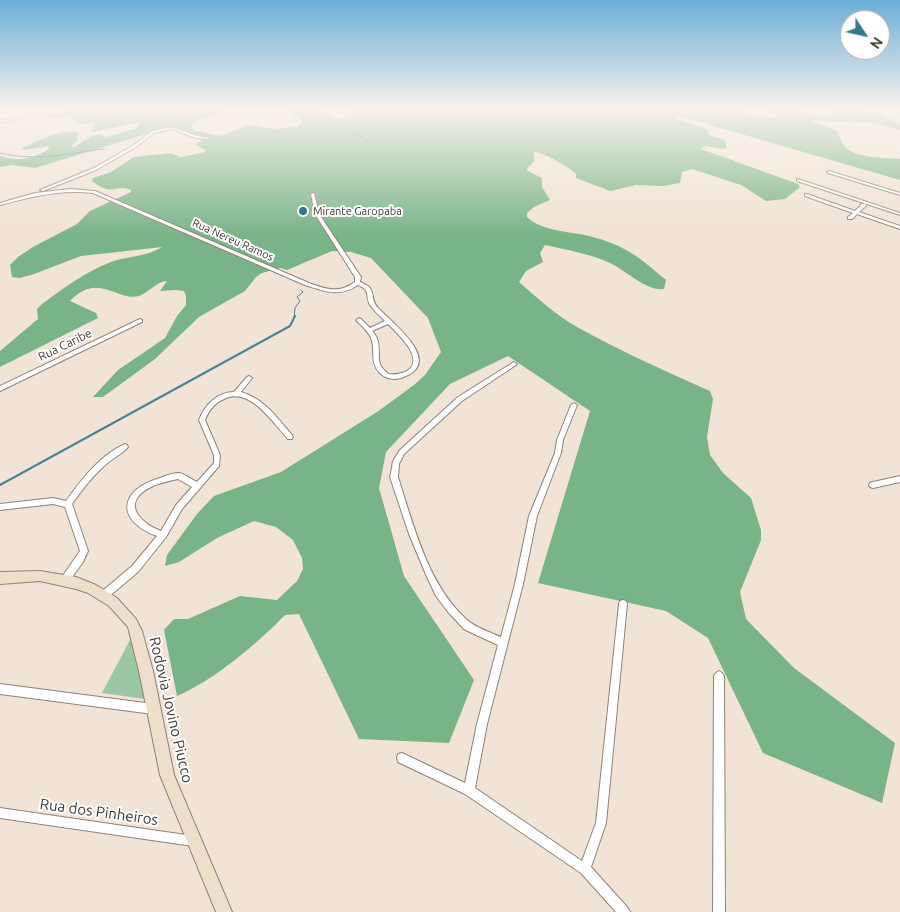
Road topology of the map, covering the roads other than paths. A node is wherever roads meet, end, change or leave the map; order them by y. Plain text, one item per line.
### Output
1 (125, 152) edge
2 (829, 172) dead end
3 (798, 180) dead end
4 (35, 194) junction
5 (313, 194) dead end
6 (900, 194) edge
7 (806, 196) dead end
8 (0, 204) edge
9 (864, 205) dead end
10 (856, 212) junction
11 (900, 214) edge
12 (850, 218) dead end
13 (900, 228) edge
14 (357, 283) junction
15 (359, 320) dead end
16 (140, 321) dead end
17 (388, 322) junction
18 (368, 330) junction
19 (514, 364) dead end
20 (249, 378) dead end
21 (0, 389) edge
22 (236, 394) junction
23 (574, 405) dead end
24 (290, 437) dead end
25 (125, 447) dead end
26 (900, 479) edge
27 (873, 485) dead end
28 (197, 486) junction
29 (68, 504) junction
30 (0, 507) edge
31 (163, 535) junction
32 (0, 578) edge
33 (65, 580) junction
34 (103, 596) junction
35 (622, 604) dead end
36 (504, 643) junction
37 (719, 676) dead end
38 (0, 689) edge
39 (152, 709) junction
40 (402, 758) dead end
41 (470, 790) junction
42 (0, 813) edge
43 (193, 841) junction
44 (585, 869) junction
45 (224, 912) edge
46 (624, 912) edge
47 (719, 912) edge

1 - 4 street
2 - 6 street
3 - 11 street
4 - 8 street, Rua Nereu Ramos
4 - 14 street, Rua Nereu Ramos
5 - 14 street
7 - 10 street
9 - 10 street
10 - 12 street
10 - 13 street
14 - 17 street
15 - 18 street
16 - 21 street, Rua Caribe
17 - 18 street
17 - 18 street
19 - 36 street
20 - 22 street
22 - 24 street
22 - 28 street
23 - 36 street
25 - 29 street
26 - 27 street
28 - 31 street
28 - 31 street
29 - 30 street
29 - 33 street
31 - 34 street
32 - 33 main road, Rodovia Jovino Piucco
33 - 34 main road, Rodovia Jovino Piucco
34 - 39 main road, Rodovia Jovino Piucco
35 - 44 street
36 - 41 street
37 - 47 street
38 - 39 street
39 - 43 main road, Rodovia Jovino Piucco
40 - 41 street
41 - 44 street
42 - 43 street, Rua dos Pinheiros
43 - 45 main road, Rodovia Jovino Piucco
44 - 46 street

